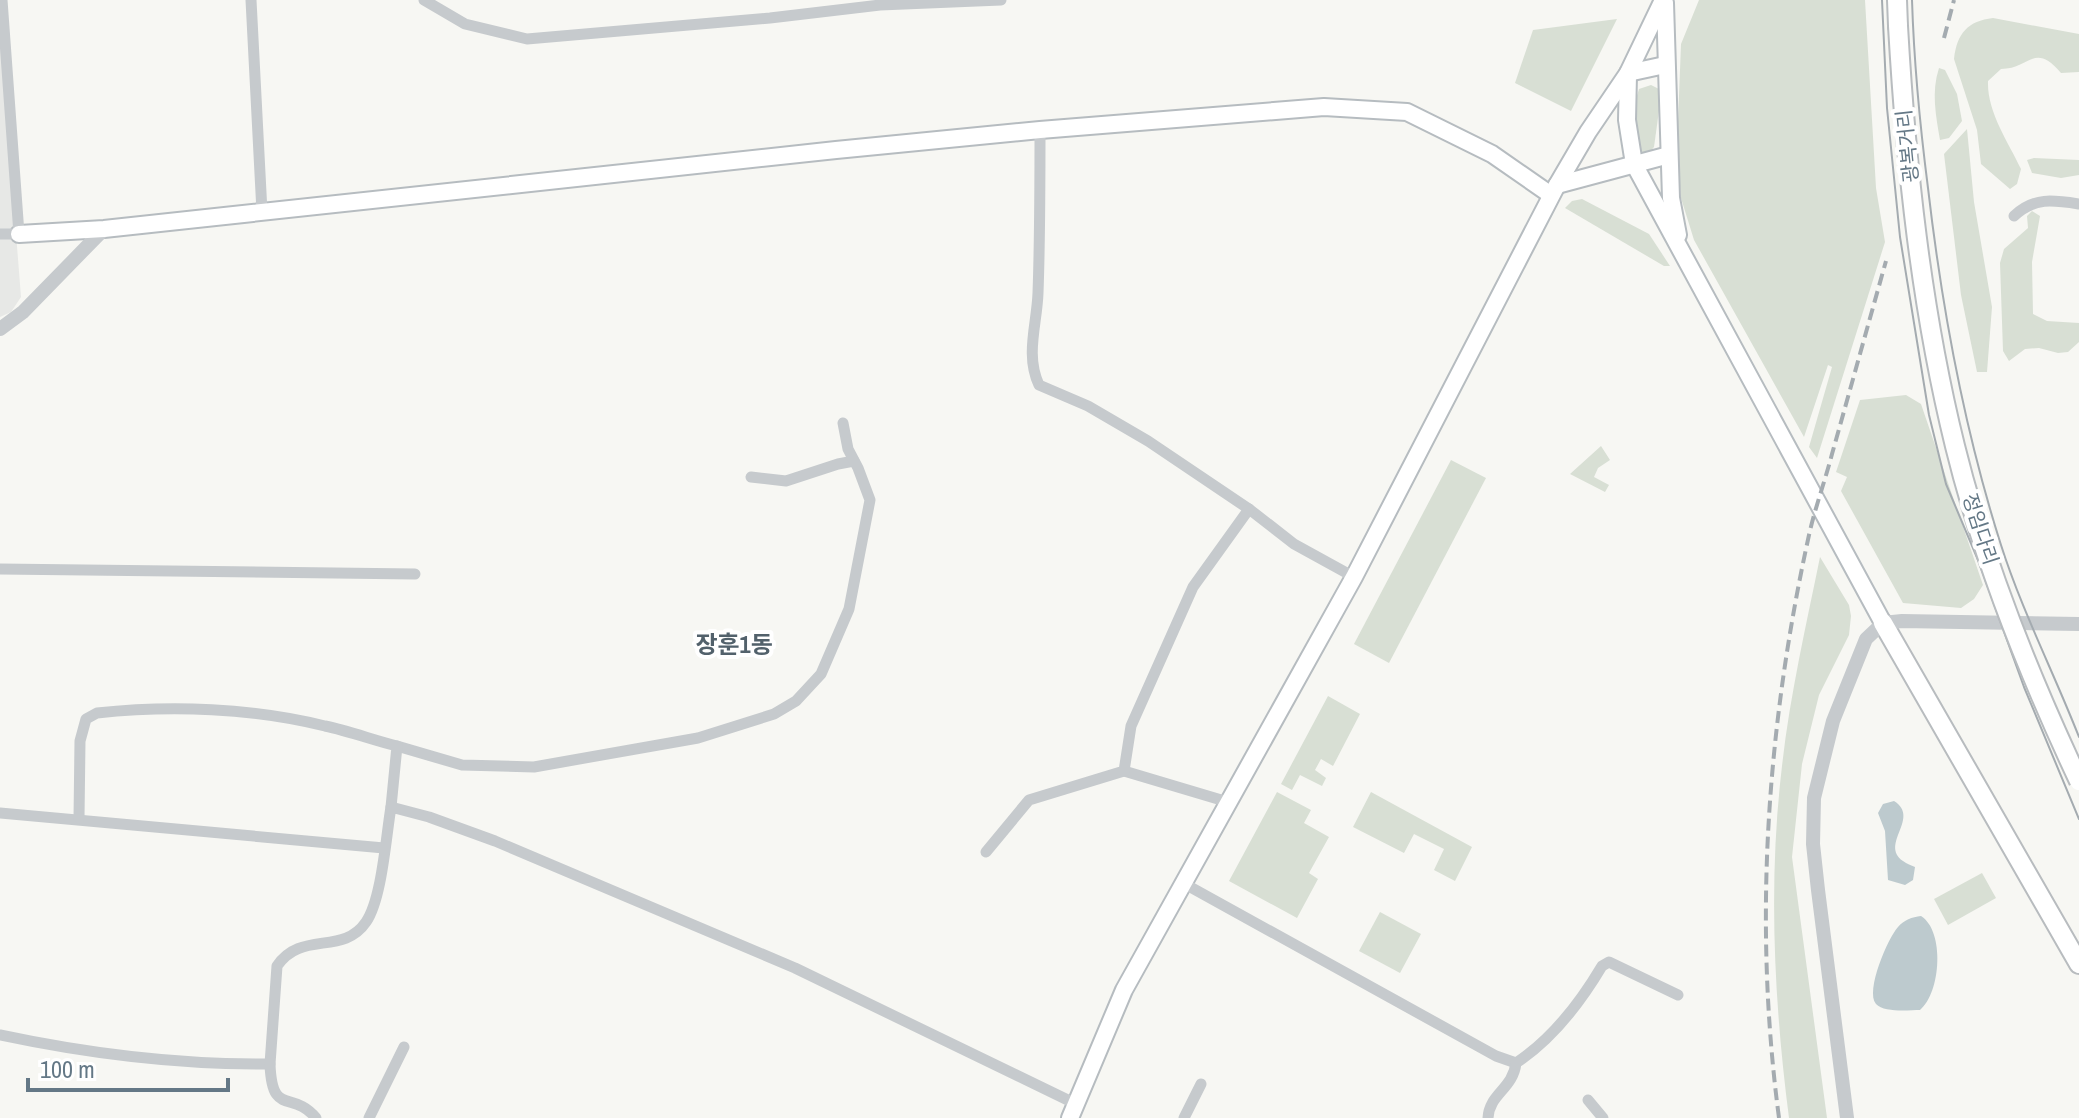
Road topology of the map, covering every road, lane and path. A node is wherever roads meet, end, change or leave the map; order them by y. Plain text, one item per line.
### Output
1 (2, 0) edge
2 (251, 0) edge
3 (424, 0) edge
4 (1001, 0) edge
5 (1664, 0) edge
6 (1897, 0) edge
7 (880, 2) edge
8 (1665, 65) junction
9 (1628, 73) junction
10 (1040, 130) junction
11 (1669, 155) junction
12 (1634, 164) junction
13 (1554, 190) junction
14 (2079, 204) edge
15 (262, 212) junction
16 (2014, 216) dead end
17 (104, 229) junction
18 (0, 234) edge
19 (19, 234) junction
20 (1681, 253) junction
21 (1921, 267) joint
22 (0, 329) edge
23 (843, 423) dead end
24 (854, 461) junction
25 (751, 477) dead end
26 (1249, 509) junction
27 (0, 569) edge
28 (415, 574) dead end
29 (1354, 577) junction
30 (1883, 623) junction
31 (2079, 624) edge
32 (397, 746) junction
33 (1124, 771) junction
34 (2079, 781) edge
35 (1228, 802) junction
36 (391, 807) junction
37 (0, 813) edge
38 (79, 818) junction
39 (384, 848) junction
40 (986, 852) dead end
41 (1183, 883) junction
42 (2079, 964) edge
43 (1678, 995) dead end
44 (0, 1035) edge
45 (404, 1047) dead end
46 (1516, 1063) junction
47 (270, 1064) junction
48 (1201, 1084) dead end
49 (1588, 1100) dead end
50 (1073, 1111) edge
51 (316, 1118) edge
52 (369, 1118) edge
53 (1184, 1118) edge
54 (1488, 1118) edge
55 (1603, 1118) edge
56 (1847, 1118) edge

1 - 19 street
2 - 15 street
3 - 7 street
4 - 7 street
5 - 8 main road
5 - 9 main road
6 - 21 highway, 광복거리, bridge
8 - 9 main road
8 - 11 main road
9 - 12 main road
9 - 13 main road
10 - 13 main road
10 - 15 main road
10 - 26 street
11 - 12 main road
11 - 20 main road
12 - 13 main road
12 - 20 main road
13 - 29 main road
14 - 16 street
15 - 17 main road
17 - 19 main road
17 - 22 street
18 - 19 street
20 - 30 main road
21 - 34 highway, 정임다리, bridge
23 - 24 street
24 - 25 street
24 - 32 street
26 - 29 street
26 - 33 street
27 - 28 street
29 - 35 main road
30 - 31 street
30 - 42 highway
30 - 56 street
32 - 36 street
32 - 38 street
33 - 35 street
33 - 40 street
35 - 41 main road
36 - 39 street
36 - 50 street
37 - 38 street
38 - 39 street
39 - 47 street
41 - 46 street
41 - 50 main road
43 - 46 street
44 - 47 street
45 - 52 street
46 - 54 street
47 - 51 street
48 - 53 street
49 - 55 street

